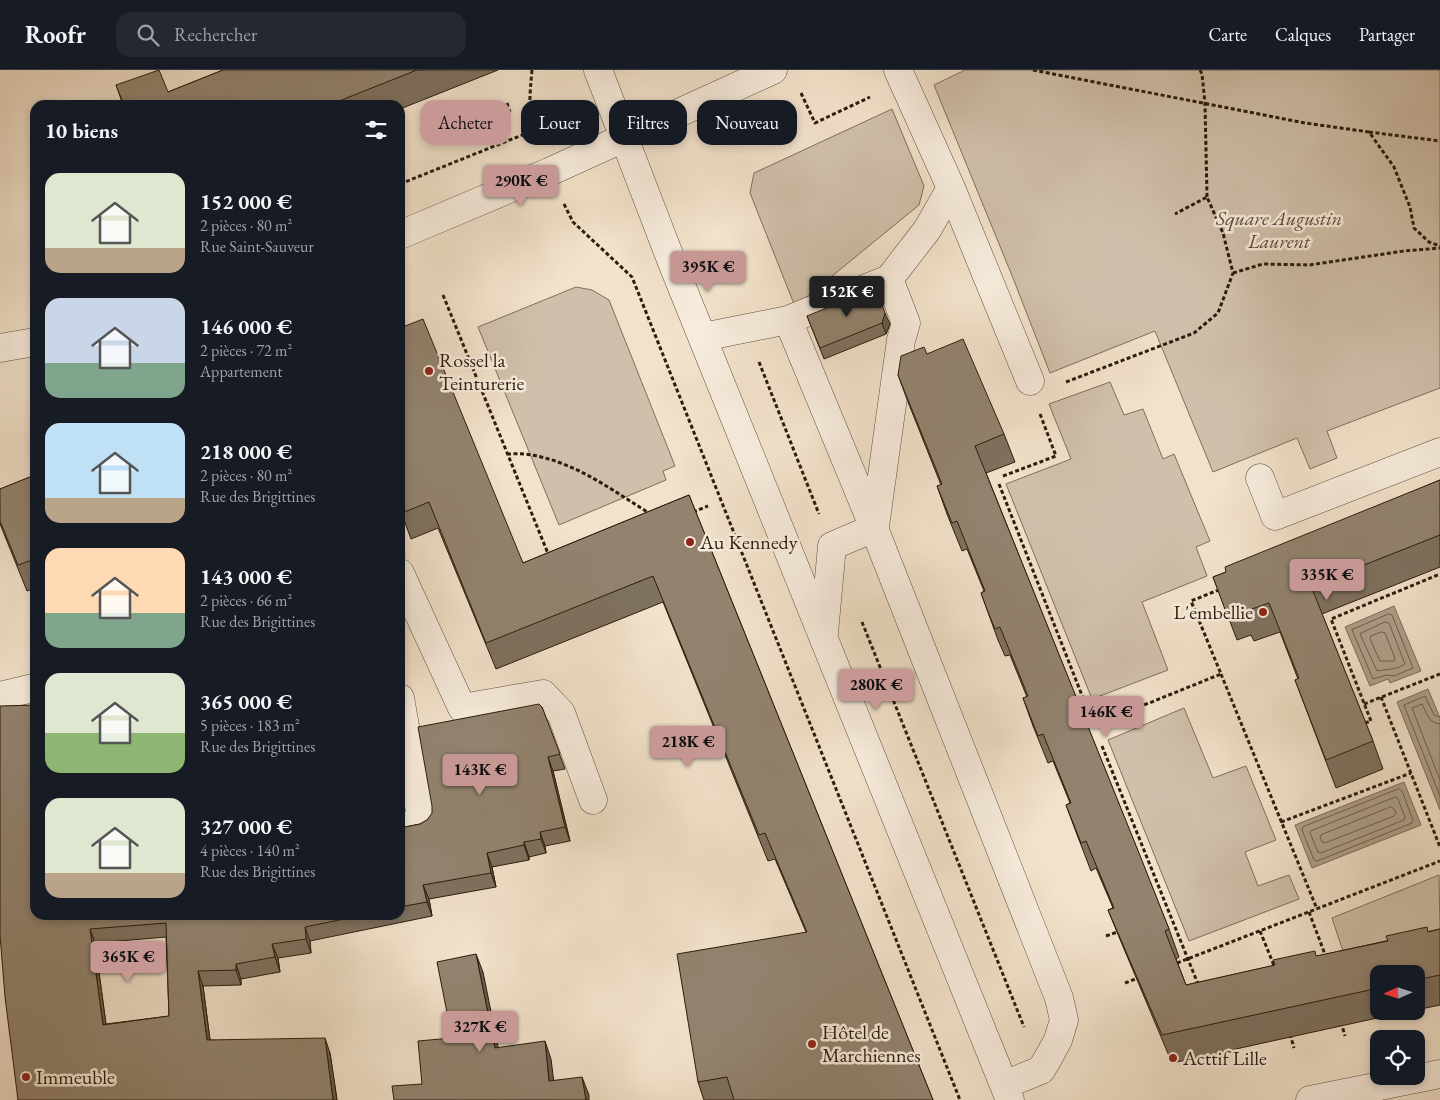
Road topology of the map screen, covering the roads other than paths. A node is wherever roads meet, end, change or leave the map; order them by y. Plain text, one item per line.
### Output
1 (598, 70) edge
2 (773, 70) edge
3 (901, 76) edge
4 (609, 100) edge
5 (687, 109) edge
6 (609, 145) edge
7 (627, 145) edge
8 (951, 188) junction
9 (405, 233) edge
10 (889, 279) junction
11 (788, 320) junction
12 (703, 337) junction
13 (30, 343) edge
14 (0, 348) edge
15 (1030, 381) dead end
16 (1440, 452) edge
17 (1260, 478) dead end
18 (874, 528) junction
19 (406, 603) edge
20 (823, 638) junction
21 (30, 688) edge
22 (0, 696) edge
23 (405, 726) edge
24 (593, 800) dead end
25 (405, 826) edge
26 (1440, 1074) edge
27 (1007, 1092) edge
28 (1310, 1100) edge

1 - 4 street
2 - 5 street
3 - 8 street
6 - 9 street
7 - 12 street
8 - 10 street
8 - 15 street
10 - 11 street
10 - 18 street
11 - 12 street
11 - 18 street
12 - 20 street
13 - 14 street
16 - 17 street
18 - 20 street
18 - 27 street
19 - 24 street
20 - 27 street
21 - 22 street
23 - 25 street
26 - 28 street

